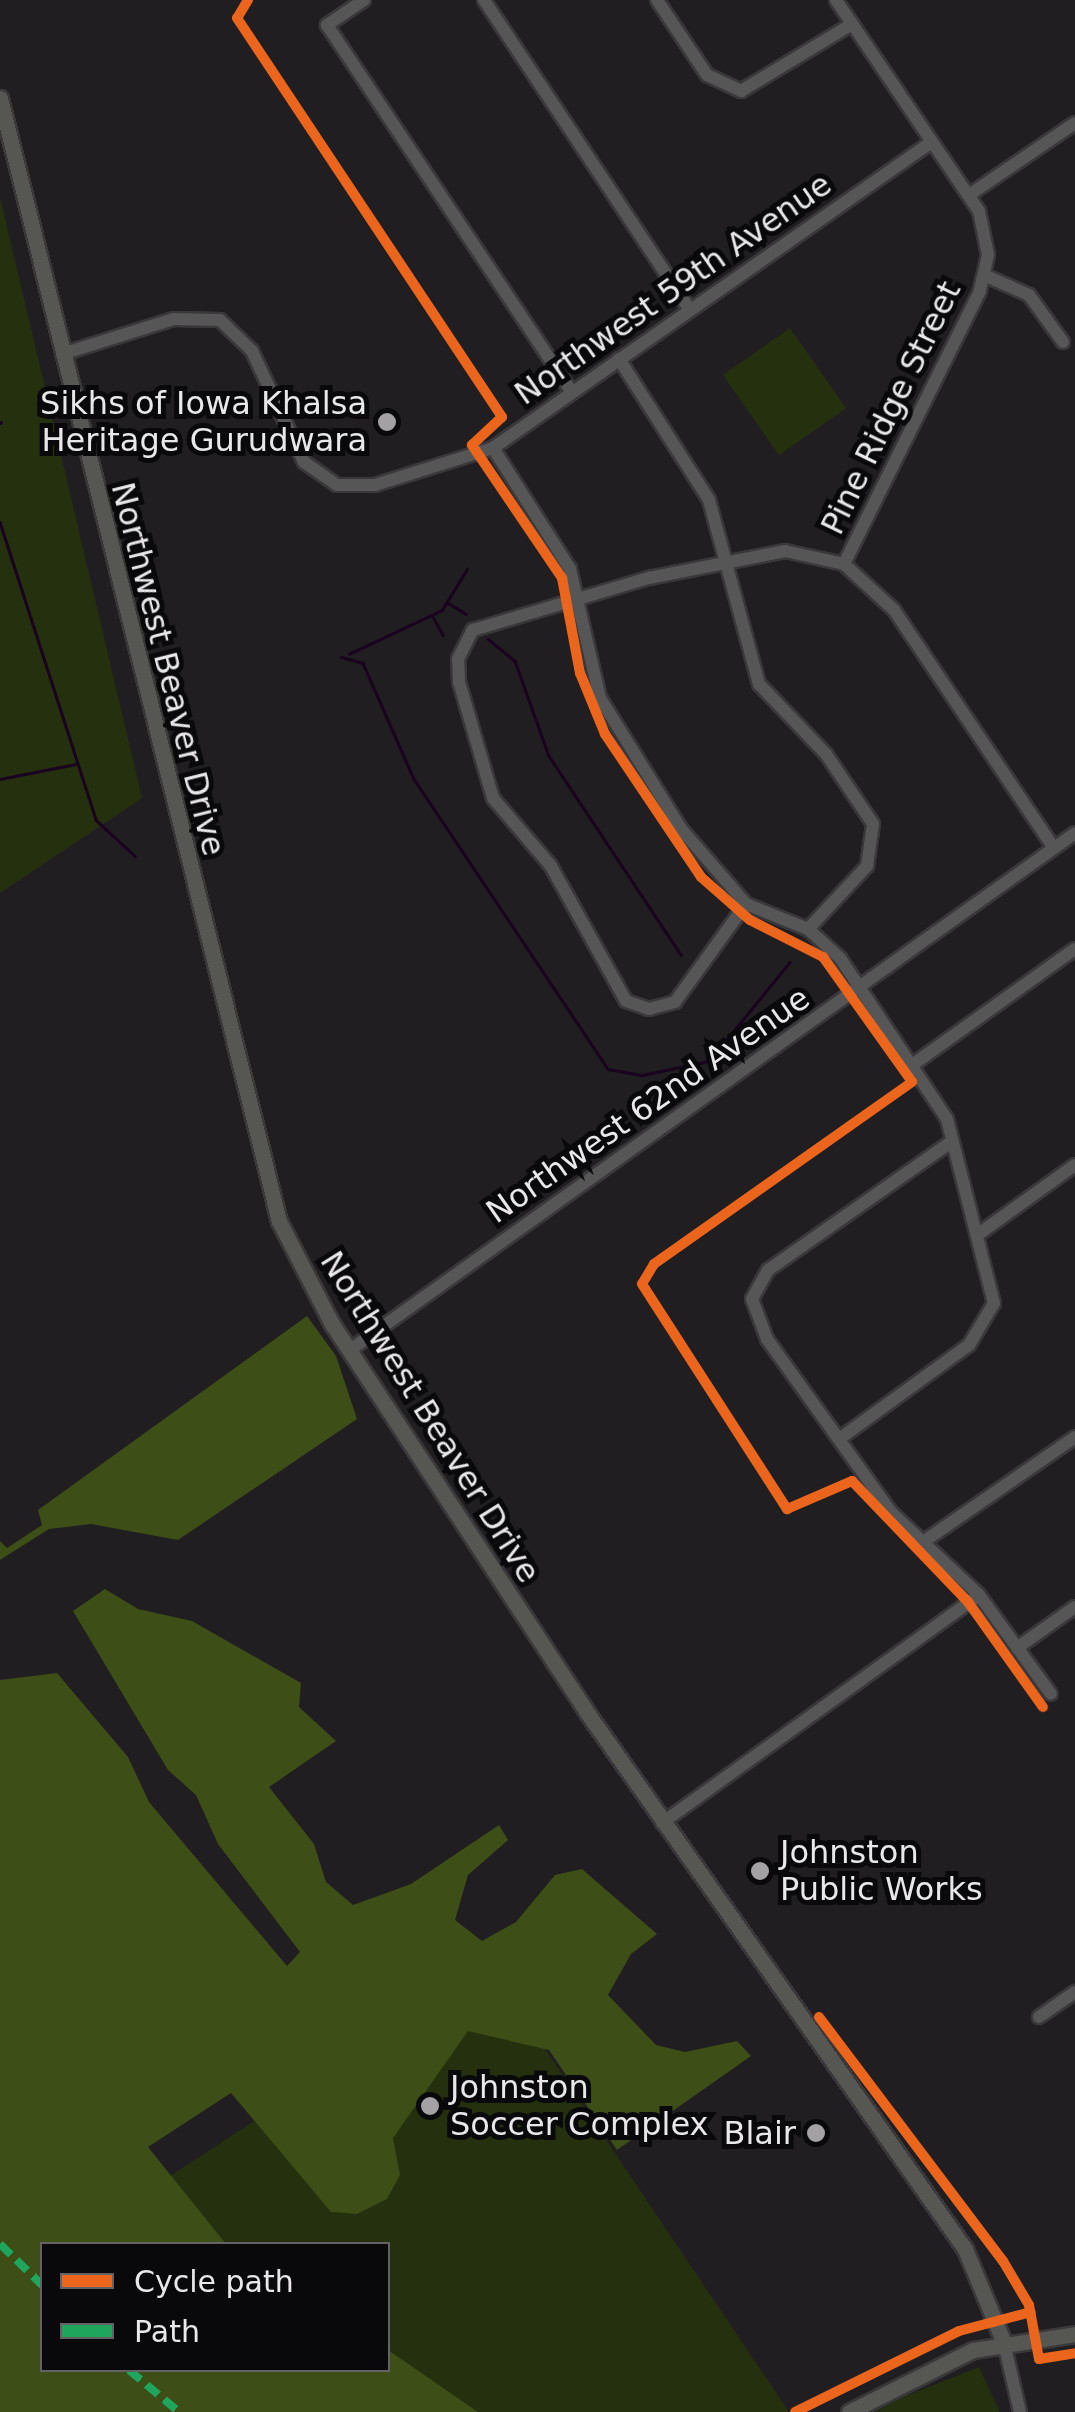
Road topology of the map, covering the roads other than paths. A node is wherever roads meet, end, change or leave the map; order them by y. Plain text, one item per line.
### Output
1 (364, 0) edge
2 (484, 0) edge
3 (657, 0) edge
4 (836, 0) edge
5 (852, 24) junction
6 (0, 98) edge
7 (1075, 123) edge
8 (930, 143) junction
9 (969, 195) junction
10 (986, 276) junction
11 (690, 308) junction
12 (1063, 342) dead end
13 (62, 354) junction
14 (619, 359) junction
15 (572, 392) junction
16 (493, 448) junction
17 (724, 563) junction
18 (844, 564) junction
19 (581, 596) junction
20 (1075, 833) edge
21 (1053, 848) junction
22 (746, 904) junction
23 (808, 929) junction
24 (1075, 950) edge
25 (864, 986) junction
26 (915, 1064) junction
27 (951, 1142) junction
28 (1075, 1165) edge
29 (980, 1233) junction
30 (350, 1350) junction
31 (1075, 1437) edge
32 (839, 1439) junction
33 (923, 1542) junction
34 (979, 1595) junction
35 (1075, 1607) edge
36 (1017, 1648) junction
37 (1051, 1694) dead end
38 (662, 1823) junction
39 (1075, 1992) edge
40 (1039, 2017) dead end
41 (1075, 2334) edge
42 (1004, 2343) junction
43 (849, 2412) edge
44 (1020, 2412) edge

1 - 15 street
2 - 11 street
3 - 5 street
4 - 5 street
5 - 8 street
6 - 13 main road, Northwest Beaver Drive
7 - 9 street
8 - 9 street
8 - 11 street, Northwest 59th Avenue
9 - 10 street
10 - 12 street
10 - 18 street, Pine Ridge Street
11 - 14 street, Northwest 59th Avenue
13 - 16 street, Northwest 59th Avenue
13 - 30 main road, Northwest Beaver Drive
14 - 15 street, Northwest 59th Avenue
14 - 17 street
15 - 16 street, Northwest 59th Avenue
16 - 19 street
17 - 18 street
17 - 19 street
17 - 23 street
18 - 21 street
19 - 22 street
19 - 22 street
20 - 21 street, Northwest 62nd Avenue
21 - 25 street, Northwest 62nd Avenue
22 - 23 street
23 - 25 street
24 - 26 street
25 - 26 street
25 - 30 street, Northwest 62nd Avenue
26 - 27 street
27 - 29 street
27 - 32 street
28 - 29 street
29 - 32 street
30 - 38 main road, Northwest Beaver Drive
31 - 33 street
32 - 33 street
33 - 34 street
34 - 36 street
34 - 38 street
35 - 36 street
36 - 37 street
38 - 42 main road, Northwest Beaver Drive
39 - 40 street
41 - 42 main road
42 - 43 main road
42 - 44 street

